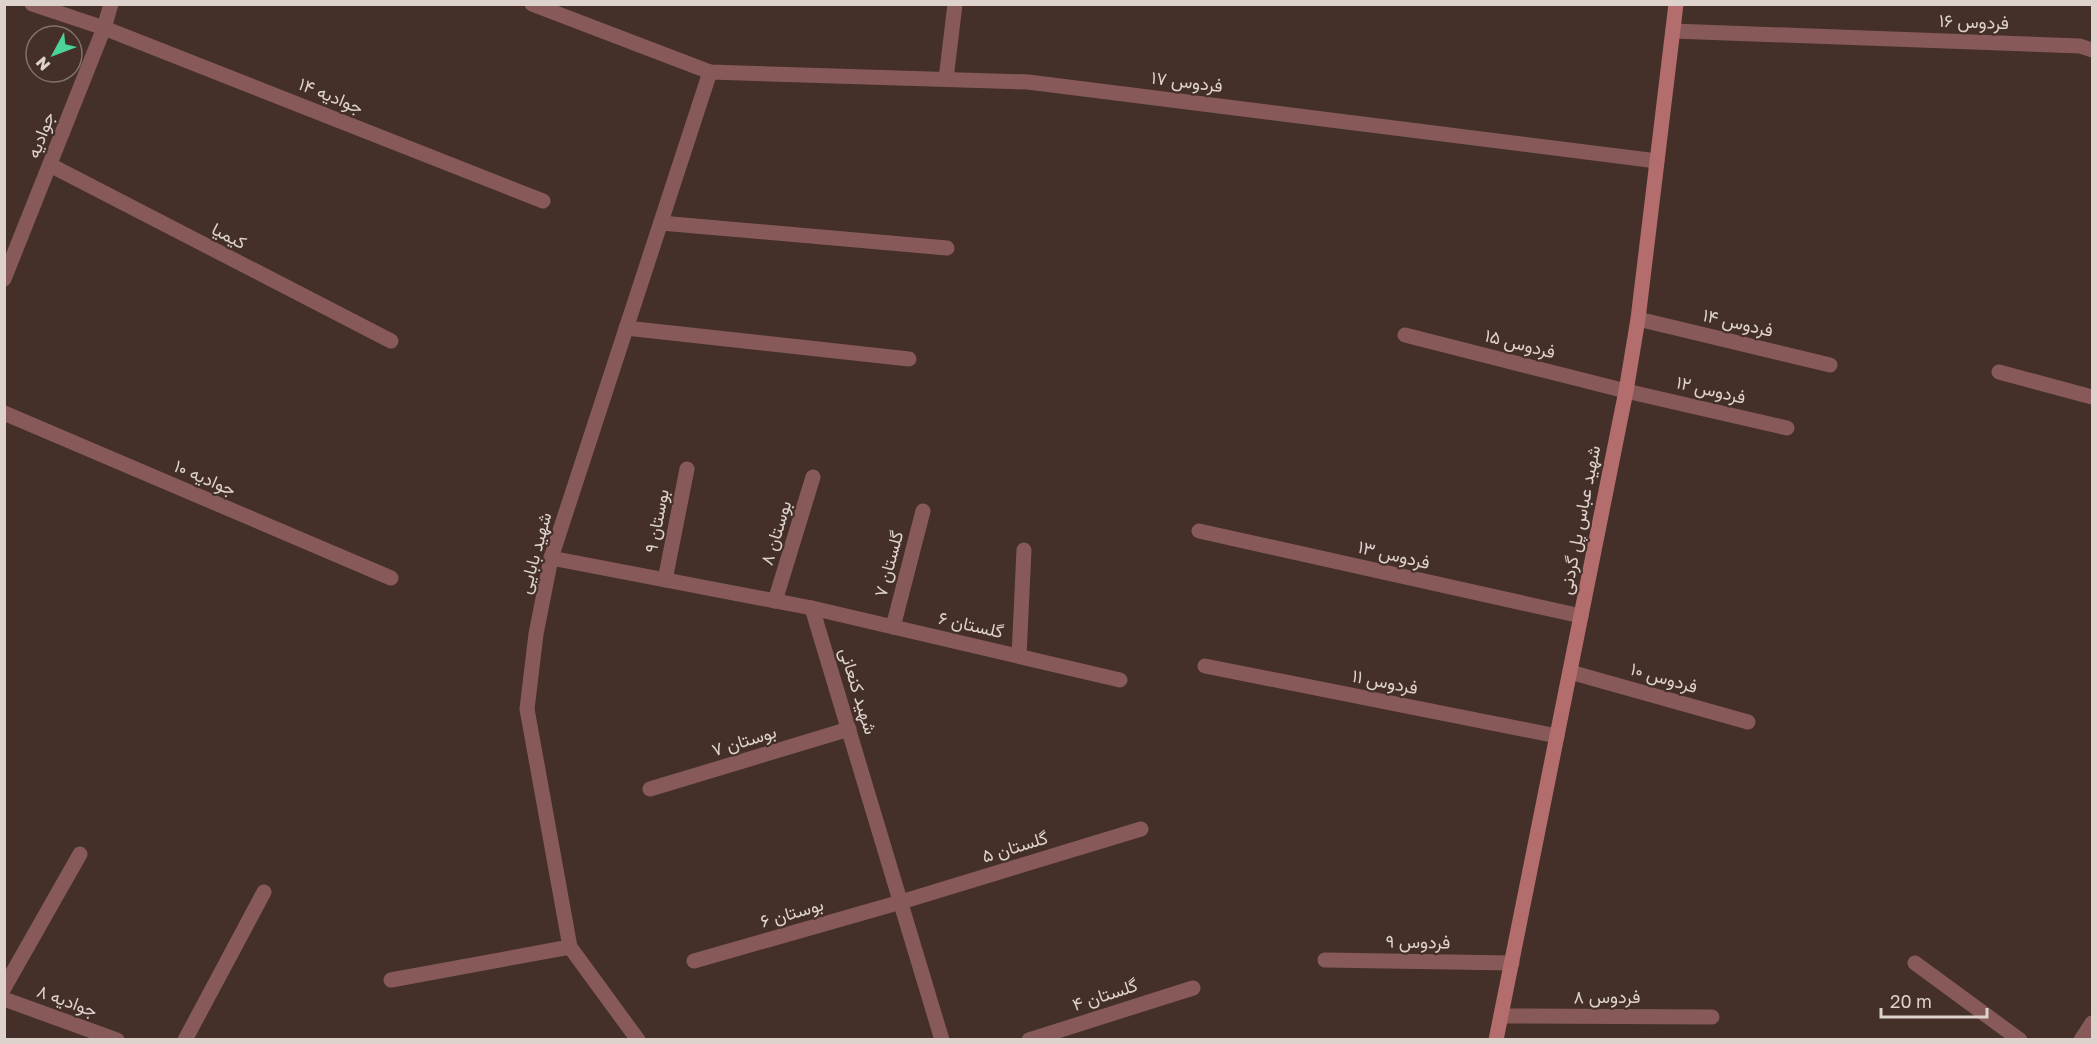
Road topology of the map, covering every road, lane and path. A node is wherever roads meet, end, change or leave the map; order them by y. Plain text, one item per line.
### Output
1 (32, 4) edge
2 (111, 4) edge
3 (532, 4) edge
4 (955, 4) edge
5 (1676, 4) edge
6 (104, 28) junction
7 (1673, 31) junction
8 (2092, 50) edge
9 (710, 72) junction
10 (946, 79) junction
11 (1657, 161) junction
12 (50, 165) junction
13 (543, 201) dead end
14 (661, 223) junction
15 (946, 248) dead end
16 (8, 258) edge
17 (4, 279) edge
18 (1638, 319) junction
19 (626, 328) junction
20 (1405, 335) dead end
21 (391, 341) dead end
22 (909, 359) dead end
23 (1830, 364) dead end
24 (1999, 372) dead end
25 (1626, 391) junction
26 (2092, 396) edge
27 (4, 413) edge
28 (1787, 428) dead end
29 (687, 470) dead end
30 (813, 477) dead end
31 (923, 511) dead end
32 (1199, 531) dead end
33 (1024, 550) dead end
34 (551, 558) junction
35 (391, 578) dead end
36 (665, 580) junction
37 (775, 601) junction
38 (812, 608) junction
39 (1581, 616) junction
40 (893, 627) junction
41 (1019, 656) junction
42 (1205, 666) dead end
43 (1570, 672) junction
44 (1120, 680) dead end
45 (1748, 722) dead end
46 (849, 729) junction
47 (1557, 736) junction
48 (650, 789) dead end
49 (1141, 829) dead end
50 (80, 854) dead end
51 (264, 892) dead end
52 (901, 902) junction
53 (570, 947) junction
54 (1324, 960) dead end
55 (694, 961) dead end
56 (1512, 963) junction
57 (1915, 963) dead end
58 (392, 980) dead end
59 (4, 988) edge
60 (1193, 988) dead end
61 (4, 999) edge
62 (1501, 1016) junction
63 (1712, 1017) dead end
64 (2092, 1023) edge
65 (117, 1040) edge
66 (185, 1040) edge
67 (638, 1040) edge
68 (942, 1040) edge
69 (1029, 1040) edge
70 (1496, 1040) edge
71 (2020, 1040) edge
72 (2081, 1040) edge

1 - 6 street, جوادیه ۱۴
2 - 6 street, جوادیه
3 - 9 street, فردوس ۱۷
4 - 10 street
5 - 7 street, شهید عباس پل گردنی
6 - 12 street, جوادیه
6 - 13 street, جوادیه ۱۴
7 - 8 street, فردوس ۱۶
7 - 11 street, شهید عباس پل گردنی
9 - 10 street, فردوس ۱۷
9 - 14 street, شهید بابایی
10 - 11 street, فردوس ۱۷
11 - 18 street, شهید عباس پل گردنی
12 - 16 street, جوادیه
12 - 21 street, کیمیا
14 - 15 street
14 - 19 street, شهید بابایی
16 - 17 street, جوادیه
18 - 23 street, فردوس ۱۴
18 - 25 street, شهید عباس پل گردنی
19 - 22 street
19 - 34 street, شهید بابایی
20 - 25 street, فردوس ۱۵
24 - 26 street
25 - 28 street, فردوس ۱۲
25 - 39 street, شهید عباس پل گردنی
27 - 35 street, جوادیه ۱۰
29 - 36 street, بوستان ۹
30 - 37 street, بوستان ۸
31 - 40 street, گلستان ۷
32 - 39 street, فردوس ۱۳
33 - 41 street
34 - 36 street
34 - 53 street, شهید بابایی
36 - 37 street
37 - 38 street
38 - 40 street, گلستان ۶
38 - 46 street, شهید کنعانی
39 - 43 street, شهید عباس پل گردنی
40 - 41 street, گلستان ۶
41 - 44 street, گلستان ۶
42 - 47 street, فردوس ۱۱
43 - 45 street, فردوس ۱۰
43 - 47 street, شهید عباس پل گردنی
46 - 48 street, بوستان ۷
46 - 52 street, شهید کنعانی
47 - 56 street, شهید عباس پل گردنی
49 - 52 street, گلستان ۵
50 - 59 street
51 - 66 street
52 - 55 street, بوستان ۶
52 - 68 street, شهید کنعانی
53 - 58 street
53 - 67 street, شهید بابایی
54 - 56 street, فردوس ۹
56 - 62 street, شهید عباس پل گردنی
57 - 71 street
60 - 69 street, گلستان ۴
61 - 65 street, جوادیه ۸
62 - 63 street, فردوس ۸
62 - 70 street, شهید عباس پل گردنی
64 - 72 street

